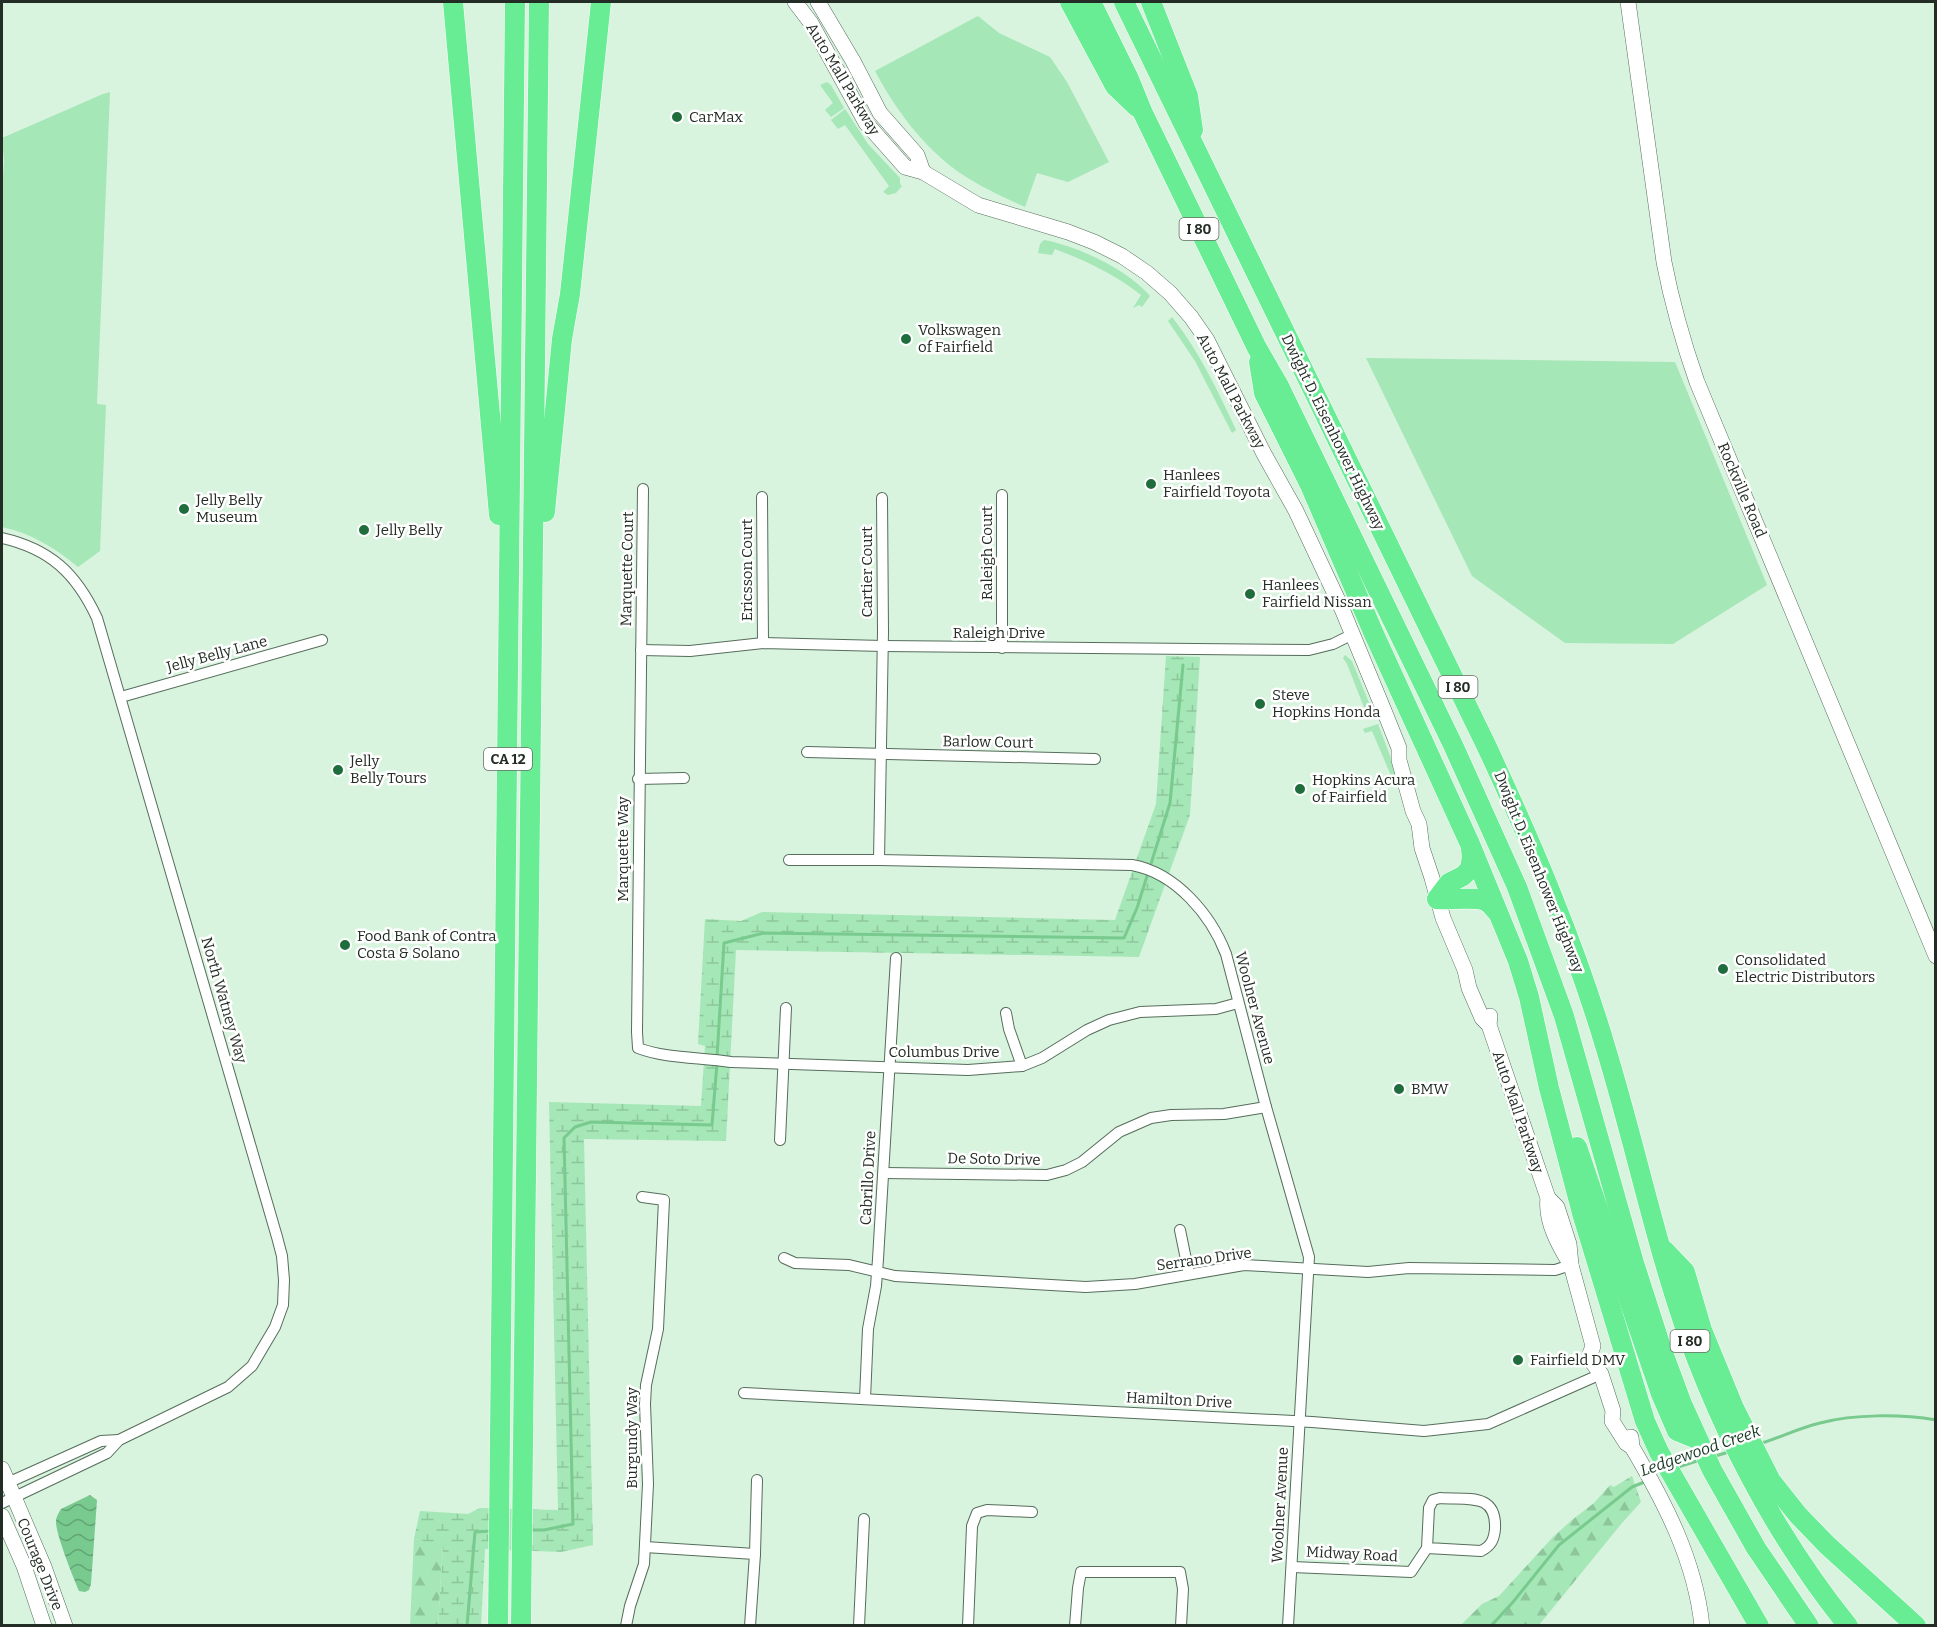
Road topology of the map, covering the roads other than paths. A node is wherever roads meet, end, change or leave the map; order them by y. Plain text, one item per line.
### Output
1 (453, 2) edge
2 (515, 2) edge
3 (538, 2) edge
4 (601, 2) edge
5 (795, 2) edge
6 (818, 2) edge
7 (1070, 2) edge
8 (1091, 2) edge
9 (1124, 2) edge
10 (1151, 2) edge
11 (1628, 2) edge
12 (1142, 111) junction
13 (1196, 150) junction
14 (923, 172) junction
15 (1257, 348) junction
16 (643, 489) dead end
17 (1002, 495) dead end
18 (762, 497) dead end
19 (882, 498) dead end
20 (2, 538) edge
21 (533, 601) junction
22 (1353, 634) junction
23 (322, 640) dead end
24 (763, 643) junction
25 (510, 646) junction
26 (883, 646) junction
27 (1002, 648) junction
28 (641, 650) junction
29 (121, 697) junction
30 (807, 752) dead end
31 (881, 754) junction
32 (1095, 759) dead end
33 (684, 778) dead end
34 (638, 779) junction
35 (1470, 844) junction
36 (789, 860) dead end
37 (879, 860) junction
38 (1437, 899) junction
39 (1499, 915) junction
40 (1935, 956) edge
41 (896, 958) dead end
42 (1238, 1003) junction
43 (786, 1008) dead end
44 (1006, 1013) dead end
45 (1539, 1040) junction
46 (638, 1048) joint
47 (783, 1065) junction
48 (1022, 1066) junction
49 (889, 1068) junction
50 (1266, 1107) junction
51 (780, 1140) dead end
52 (884, 1173) junction
53 (642, 1197) dead end
54 (1180, 1230) dead end
55 (784, 1258) dead end
56 (1570, 1265) junction
57 (1309, 1268) junction
58 (877, 1271) junction
59 (1189, 1274) junction
60 (1601, 1374) junction
61 (744, 1393) dead end
62 (865, 1399) junction
63 (1300, 1421) junction
64 (1697, 1438) junction
65 (119, 1440) junction
66 (1750, 1459) junction
67 (757, 1480) dead end
68 (5, 1488) edge
69 (1032, 1512) dead end
70 (2, 1516) edge
71 (864, 1520) dead end
72 (645, 1547) junction
73 (1427, 1548) junction
74 (755, 1554) junction
75 (1292, 1567) junction
76 (45, 1626) edge
77 (65, 1626) edge
78 (498, 1626) edge
79 (521, 1626) edge
80 (627, 1626) edge
81 (750, 1626) edge
82 (859, 1626) edge
83 (968, 1626) edge
84 (1076, 1626) edge
85 (1181, 1626) edge
86 (1288, 1626) edge
87 (1702, 1626) edge
88 (1759, 1626) edge
89 (1809, 1626) edge
90 (1848, 1626) edge
91 (1916, 1626) edge

1 - 25 highway
2 - 25 highway, CA 12
3 - 21 highway, CA 12
4 - 21 highway
5 - 14 street, Auto Mall Parkway
6 - 14 street, Auto Mall Parkway
7 - 12 highway
8 - 12 highway, Dwight D. Eisenhower Highway / I 80
9 - 13 highway, Dwight D. Eisenhower Highway / I 80
10 - 13 highway
11 - 40 street, Rockville Road
12 - 15 highway, Dwight D. Eisenhower Highway / I 80
13 - 66 highway, Dwight D. Eisenhower Highway / I 80
14 - 22 street, Auto Mall Parkway
15 - 35 highway
15 - 64 highway, Dwight D. Eisenhower Highway / I 80
16 - 28 street, Marquette Court
17 - 27 street, Raleigh Court
18 - 24 street, Ericsson Court
19 - 26 street, Cartier Court
20 - 29 street, North Watney Way
21 - 79 highway, CA 12
22 - 27 street, Raleigh Drive
22 - 38 street, Auto Mall Parkway
23 - 29 street, Jelly Belly Lane
24 - 26 street, Raleigh Drive
24 - 28 street, Raleigh Drive
25 - 78 highway, CA 12
26 - 27 street, Raleigh Drive
26 - 31 street
28 - 34 street, Marquette Way
29 - 65 street, North Watney Way
30 - 31 street, Barlow Court
31 - 32 street, Barlow Court
31 - 37 street
33 - 34 street
34 - 46 street, Marquette Way
35 - 38 highway
35 - 39 highway
36 - 37 street, Woolner Avenue
37 - 42 street, Woolner Avenue
38 - 39 highway
38 - 56 street, Auto Mall Parkway
39 - 45 highway
41 - 49 street, Cabrillo Drive
42 - 48 street, Columbus Drive
42 - 50 street, Woolner Avenue
43 - 47 street
44 - 48 street
45 - 64 highway
45 - 88 highway
46 - 47 street, Columbus Drive
47 - 49 street, Columbus Drive
47 - 51 street
48 - 49 street, Columbus Drive
49 - 52 street, Cabrillo Drive
50 - 52 street, De Soto Drive
50 - 57 street, Woolner Avenue
52 - 58 street, Cabrillo Drive
53 - 72 street, Burgundy Way
54 - 59 street
55 - 58 street, Serrano Drive
56 - 57 street, Serrano Drive
56 - 60 street, Auto Mall Parkway
57 - 59 street, Serrano Drive
57 - 63 street, Woolner Avenue
58 - 59 street, Serrano Drive
58 - 62 street, Cabrillo Drive
60 - 63 street, Hamilton Drive
60 - 87 street, Auto Mall Parkway
61 - 62 street, Hamilton Drive
62 - 63 street, Hamilton Drive
63 - 75 street, Woolner Avenue
64 - 89 highway, Dwight D. Eisenhower Highway / I 80
65 - 68 street, North Watney Way
65 - 68 street, North Watney Way
66 - 90 highway, Dwight D. Eisenhower Highway / I 80
66 - 91 highway
67 - 74 street
68 - 77 street, Courage Drive
69 - 83 street
70 - 76 street, Courage Drive
71 - 82 street
72 - 74 street
72 - 80 street, Burgundy Way
73 - 73 street
73 - 75 street, Midway Road
74 - 81 street
75 - 86 street, Woolner Avenue
84 - 85 street

